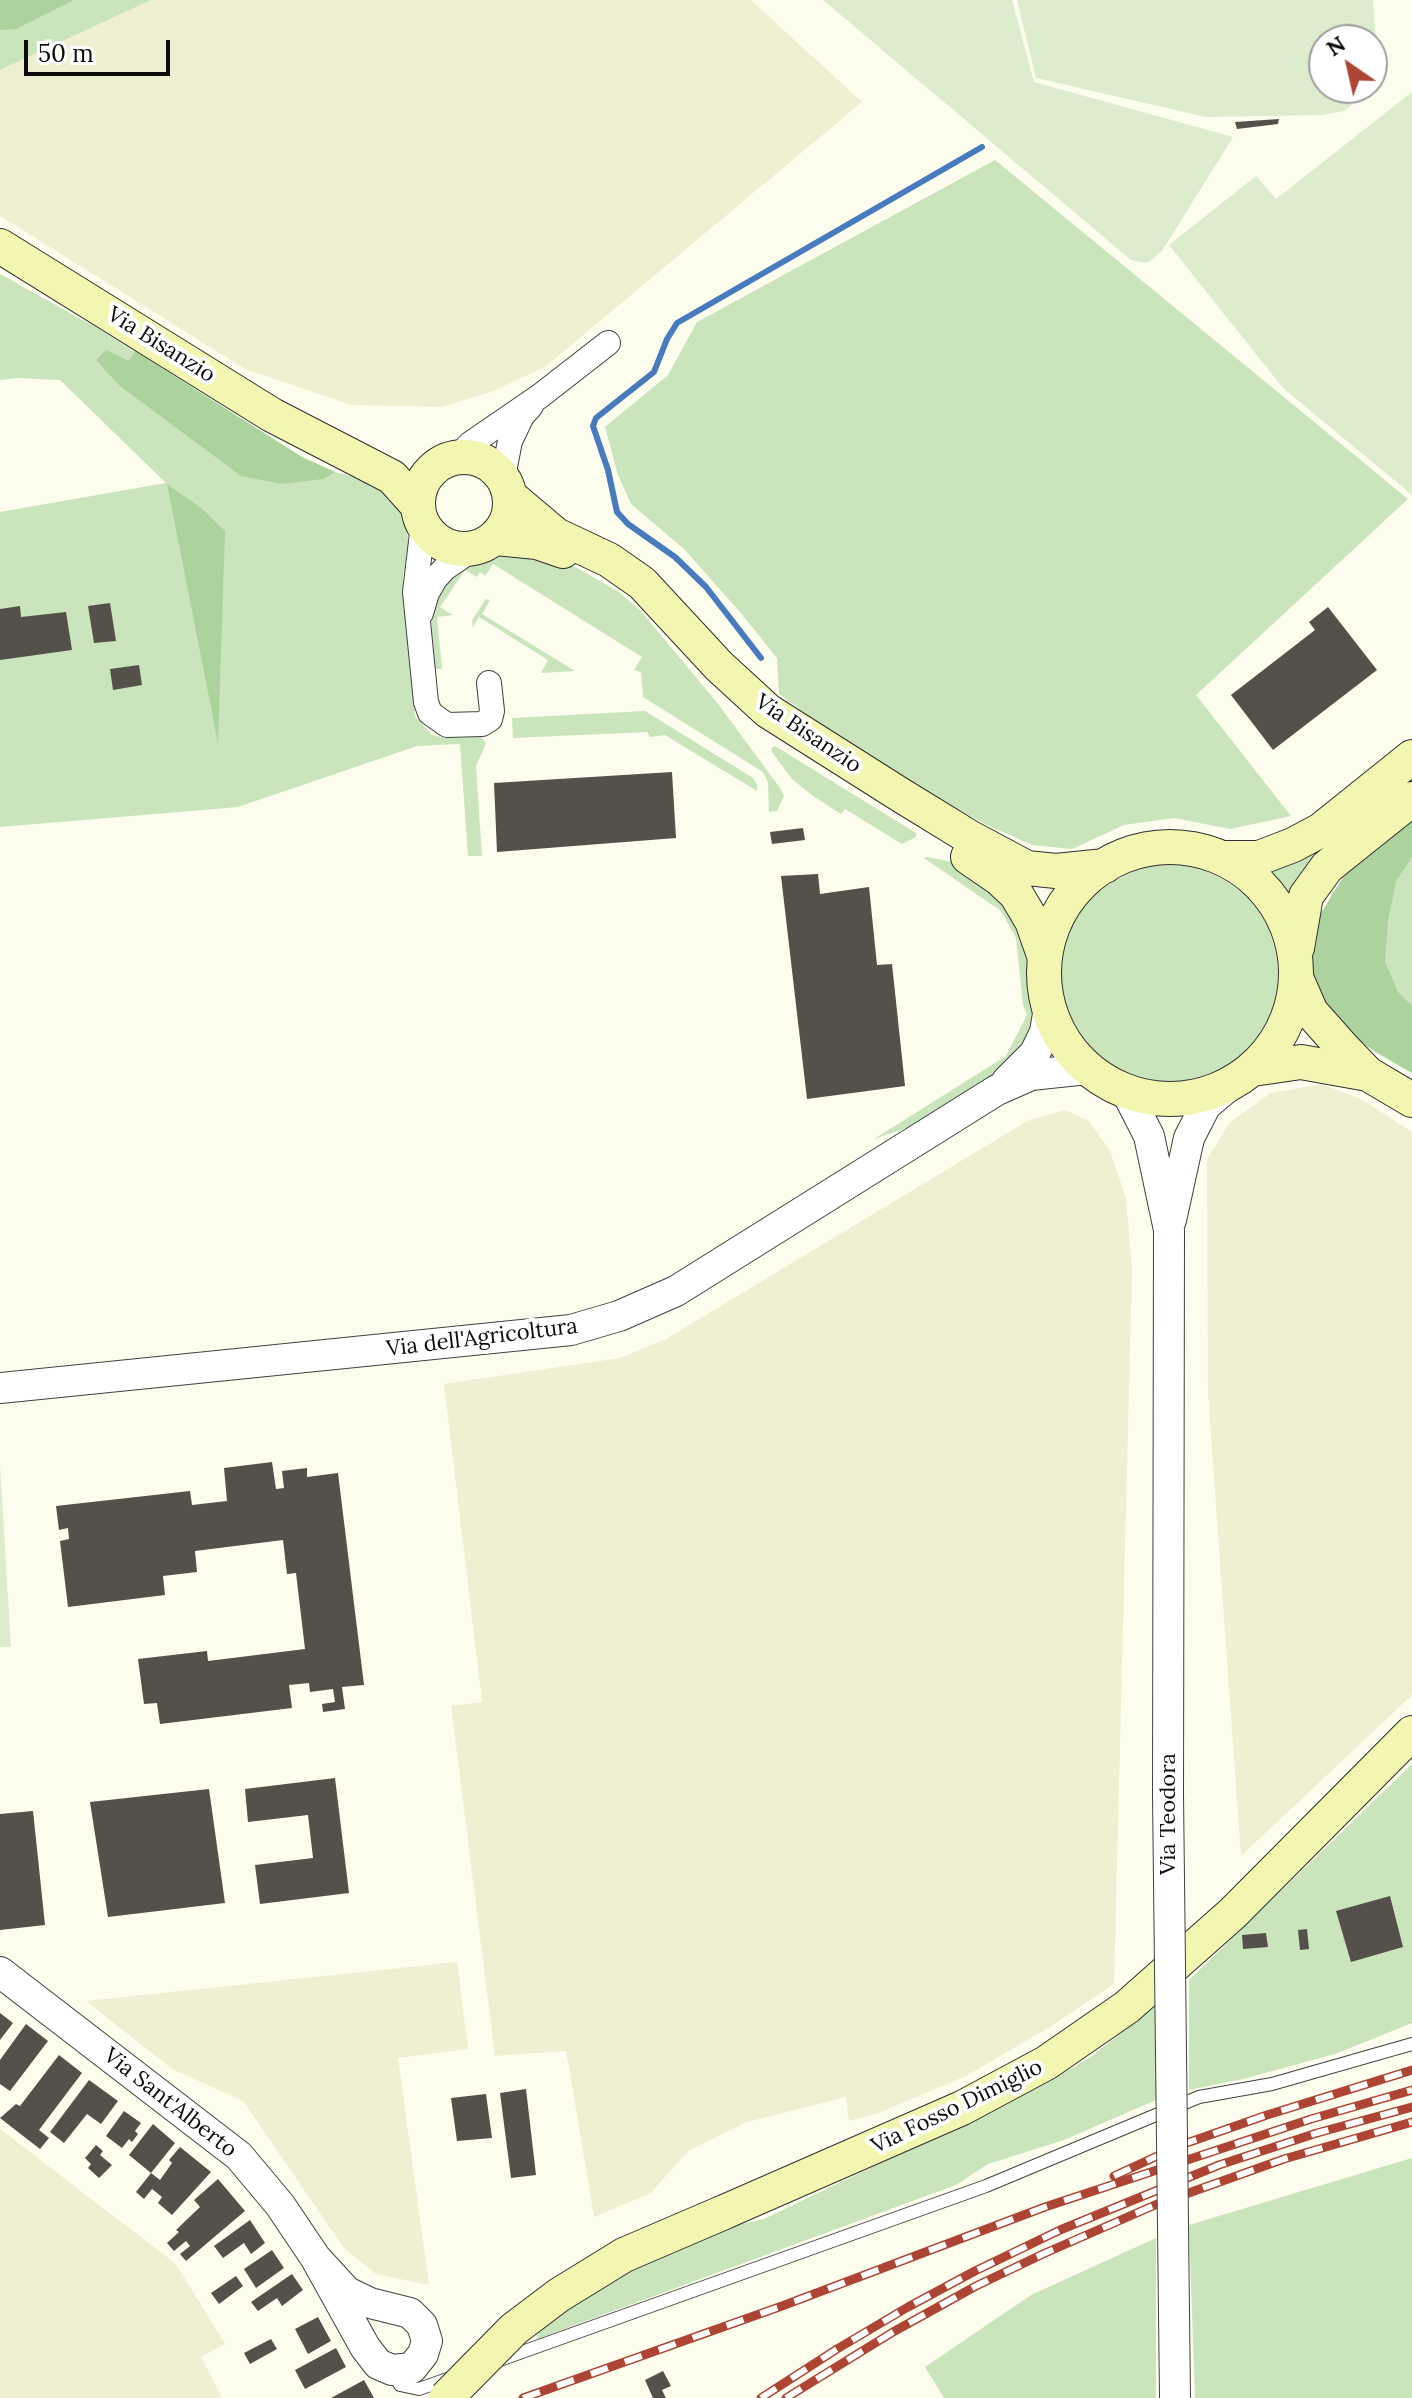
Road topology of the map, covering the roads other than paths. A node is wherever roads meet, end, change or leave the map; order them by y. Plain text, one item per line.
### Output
1 (0, 246) edge
2 (608, 343) dead end
3 (540, 396) junction
4 (324, 441) junction
5 (454, 457) junction
6 (507, 487) junction
7 (420, 515) junction
8 (484, 544) junction
9 (419, 620) junction
10 (489, 683) dead end
11 (1412, 757) edge
12 (1412, 799) edge
13 (1224, 858) junction
14 (1105, 866) junction
15 (1045, 958) junction
16 (1296, 968) junction
17 (1049, 1008) junction
18 (1087, 1069) junction
19 (1368, 1074) junction
20 (1242, 1077) junction
21 (997, 1090) junction
22 (1127, 1093) junction
23 (1412, 1100) edge
24 (1169, 1230) junction
25 (0, 1388) edge
26 (1412, 1733) edge
27 (0, 1972) edge
28 (1412, 2044) edge
29 (360, 2312) junction
30 (392, 2370) junction
31 (446, 2398) edge
32 (1175, 2398) edge

1 - 4 main road, Via Bisanzio
2 - 3 street
3 - 5 street
3 - 6 street
4 - 5 main road, Via Bisanzio
4 - 7 main road, Via Bisanzio
5 - 6 main road
5 - 7 main road
6 - 8 main road
6 - 14 main road, Via Bisanzio
7 - 8 main road
7 - 9 street
8 - 9 street
8 - 15 main road, Via Bisanzio
9 - 10 street
11 - 13 main road
12 - 16 main road
13 - 14 main road
13 - 16 main road
14 - 15 main road
15 - 17 main road
16 - 19 main road
16 - 20 main road
17 - 18 main road
17 - 21 street, Via dell'Agricoltura
18 - 21 street, Via dell'Agricoltura
18 - 22 main road
19 - 20 main road
19 - 23 main road
20 - 22 main road
20 - 24 street, Via Teodora
21 - 25 street, Via dell'Agricoltura
22 - 24 street, Via Teodora
24 - 32 street, Via Teodora, bridge
26 - 31 main road, Via Fosso Dimiglio, bridge
27 - 29 street, Via Sant'Alberto
28 - 30 lane
29 - 30 street, Via Sant'Alberto
29 - 30 street

